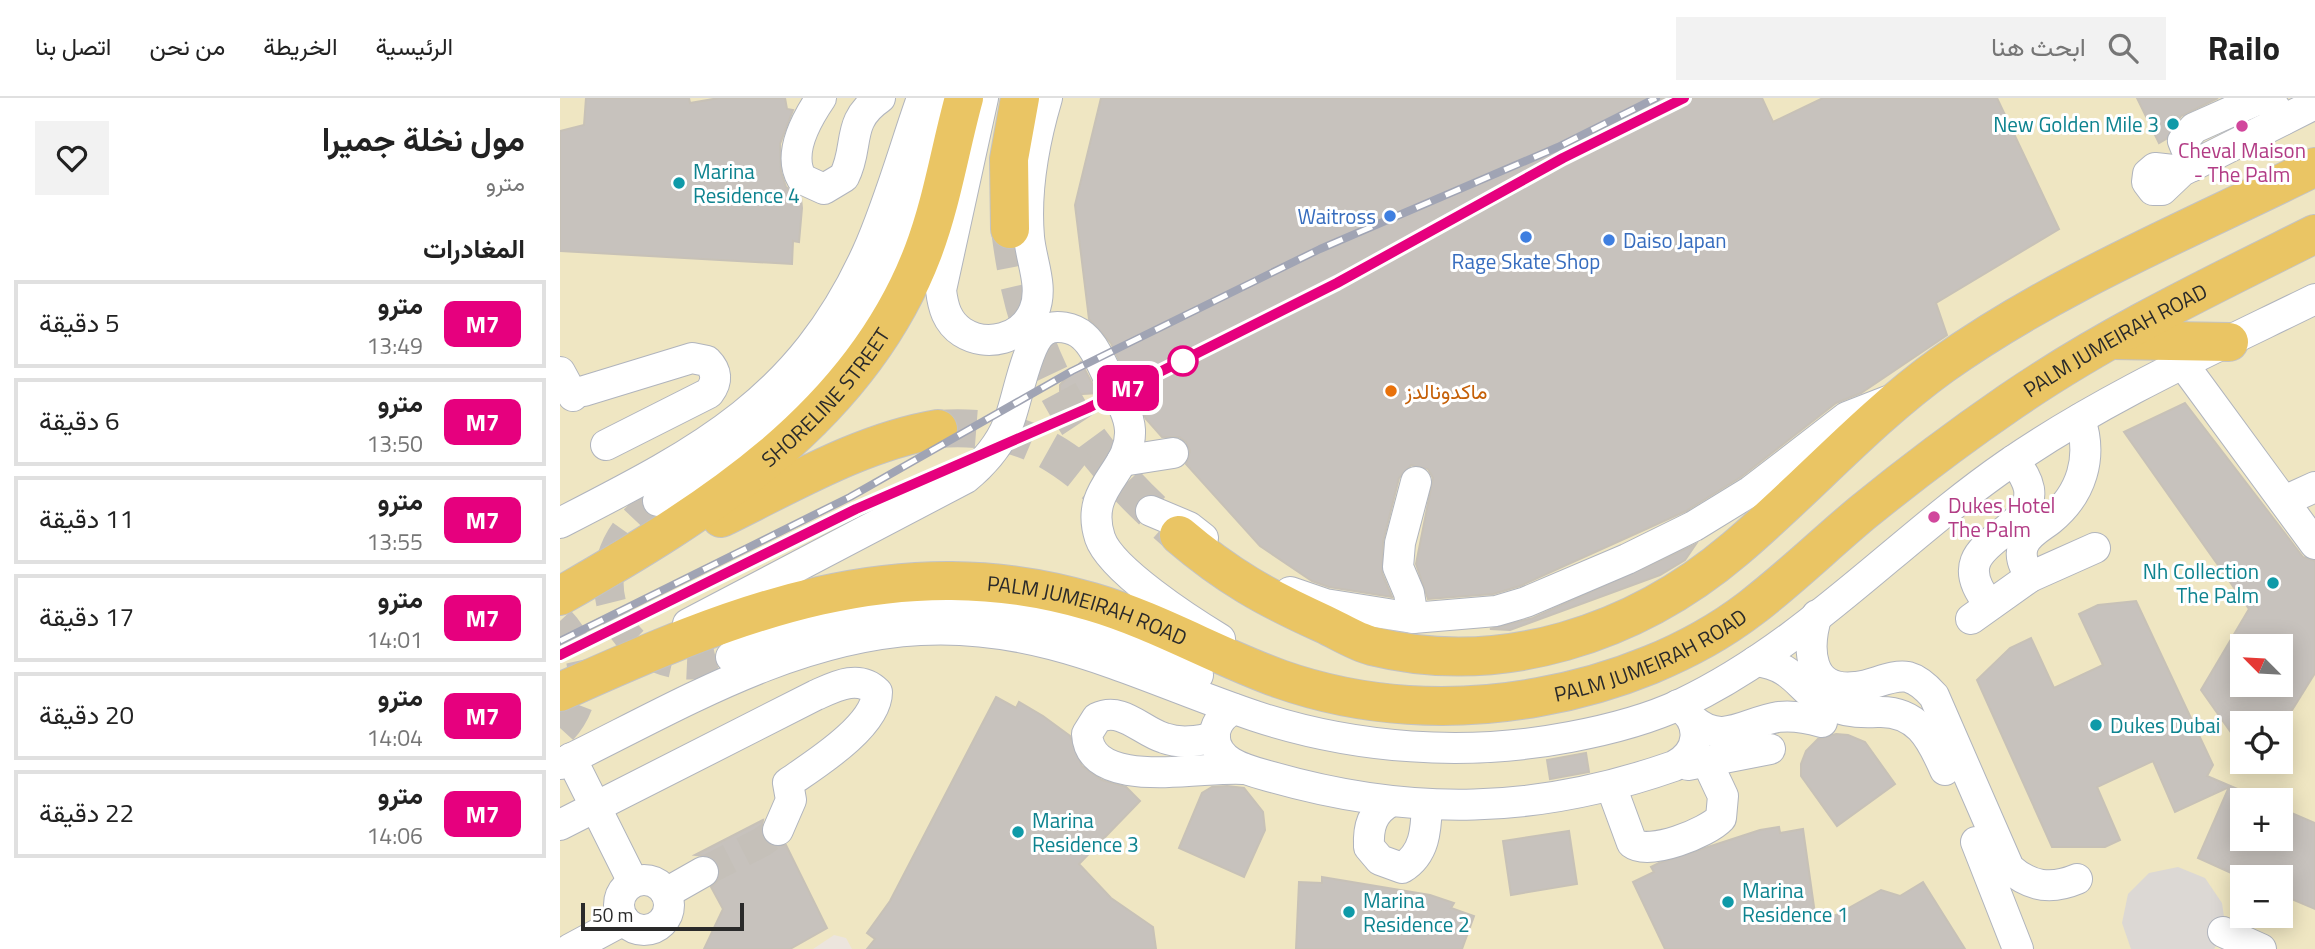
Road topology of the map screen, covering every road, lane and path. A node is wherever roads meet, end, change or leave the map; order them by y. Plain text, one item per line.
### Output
1 (821, 98) edge
2 (880, 98) edge
3 (921, 98) edge
4 (933, 98) edge
5 (964, 98) edge
6 (983, 98) edge
7 (1020, 98) edge
8 (1047, 98) edge
9 (2315, 104) edge
10 (2315, 167) edge
11 (2188, 169) dead end
12 (1010, 229) tunnel mouth
13 (2315, 234) edge
14 (2315, 299) edge
15 (1040, 325) junction
16 (2106, 340) junction
17 (2229, 342) junction
18 (2183, 364) junction
19 (572, 386) edge
20 (1904, 395) junction
21 (2080, 419) junction
22 (938, 429) tunnel mouth
23 (606, 445) dead end
24 (1173, 453) dead end
25 (2014, 460) junction
26 (1122, 461) junction
27 (1416, 482) dead end
28 (2315, 487) edge
29 (658, 501) tunnel mouth
30 (2284, 501) junction
31 (560, 523) edge
32 (1165, 532) joint
33 (2315, 544) edge
34 (2095, 548) dead end
35 (625, 558) junction
36 (2030, 576) junction
37 (562, 592) edge
38 (1817, 615) junction
39 (1413, 618) junction
40 (731, 657) tunnel mouth
41 (1756, 661) junction
42 (619, 666) junction
43 (1275, 677) junction
44 (1923, 684) junction
45 (560, 692) edge
46 (1234, 709) junction
47 (1893, 712) junction
48 (1686, 713) junction
49 (1822, 722) dead end
50 (1317, 731) junction
51 (1215, 737) junction
52 (1770, 749) dead end
53 (565, 761) edge
54 (1707, 762) junction
55 (1674, 766) junction
56 (1244, 769) junction
57 (1611, 786) junction
58 (1390, 802) junction
59 (1427, 805) junction
60 (596, 808) junction
61 (560, 825) edge
62 (778, 830) tunnel mouth
63 (703, 872) tunnel mouth
64 (2077, 879) dead end
65 (634, 882) junction
66 (666, 893) junction
67 (624, 920) junction
68 (2222, 932) dead end
69 (570, 949) edge
70 (2018, 949) edge
71 (2261, 949) edge

1 - 2 street
3 - 31 street
4 - 29 street
5 - 35 main road, SHORELINE STREET
6 - 15 street
7 - 12 main road
8 - 15 street
9 - 11 street
10 - 20 main road, PALM JUMEIRAH ROAD
13 - 16 main road, PALM JUMEIRAH ROAD
14 - 17 street
15 - 26 street
15 - 42 street
16 - 17 main road
16 - 43 main road, PALM JUMEIRAH ROAD
17 - 18 street
18 - 21 street
18 - 30 street
19 - 23 street
20 - 32 main road, PALM JUMEIRAH ROAD
20 - 39 street
21 - 25 street
21 - 36 street
22 - 35 main road
24 - 26 street
25 - 36 street
25 - 38 street
26 - 43 street
27 - 39 street
28 - 30 street
30 - 33 street
32 - 39 street
34 - 36 street
35 - 37 main road, SHORELINE STREET
38 - 41 street
38 - 44 street
40 - 50 street
41 - 47 street
41 - 48 street
42 - 43 main road, PALM JUMEIRAH ROAD
42 - 45 main road, PALM JUMEIRAH ROAD
44 - 47 street
44 - 64 street
46 - 50 street
46 - 51 street
46 - 53 street
47 - 70 street
48 - 49 street
48 - 50 street
48 - 55 street
51 - 56 street
51 - 56 street
52 - 54 street
53 - 60 street
54 - 55 street
54 - 57 street
55 - 57 street
56 - 58 street
57 - 59 street
58 - 59 street
58 - 59 street
60 - 61 street
60 - 62 street
60 - 65 street
63 - 66 street
65 - 66 street
65 - 67 street
66 - 67 street
67 - 69 street
68 - 71 street

